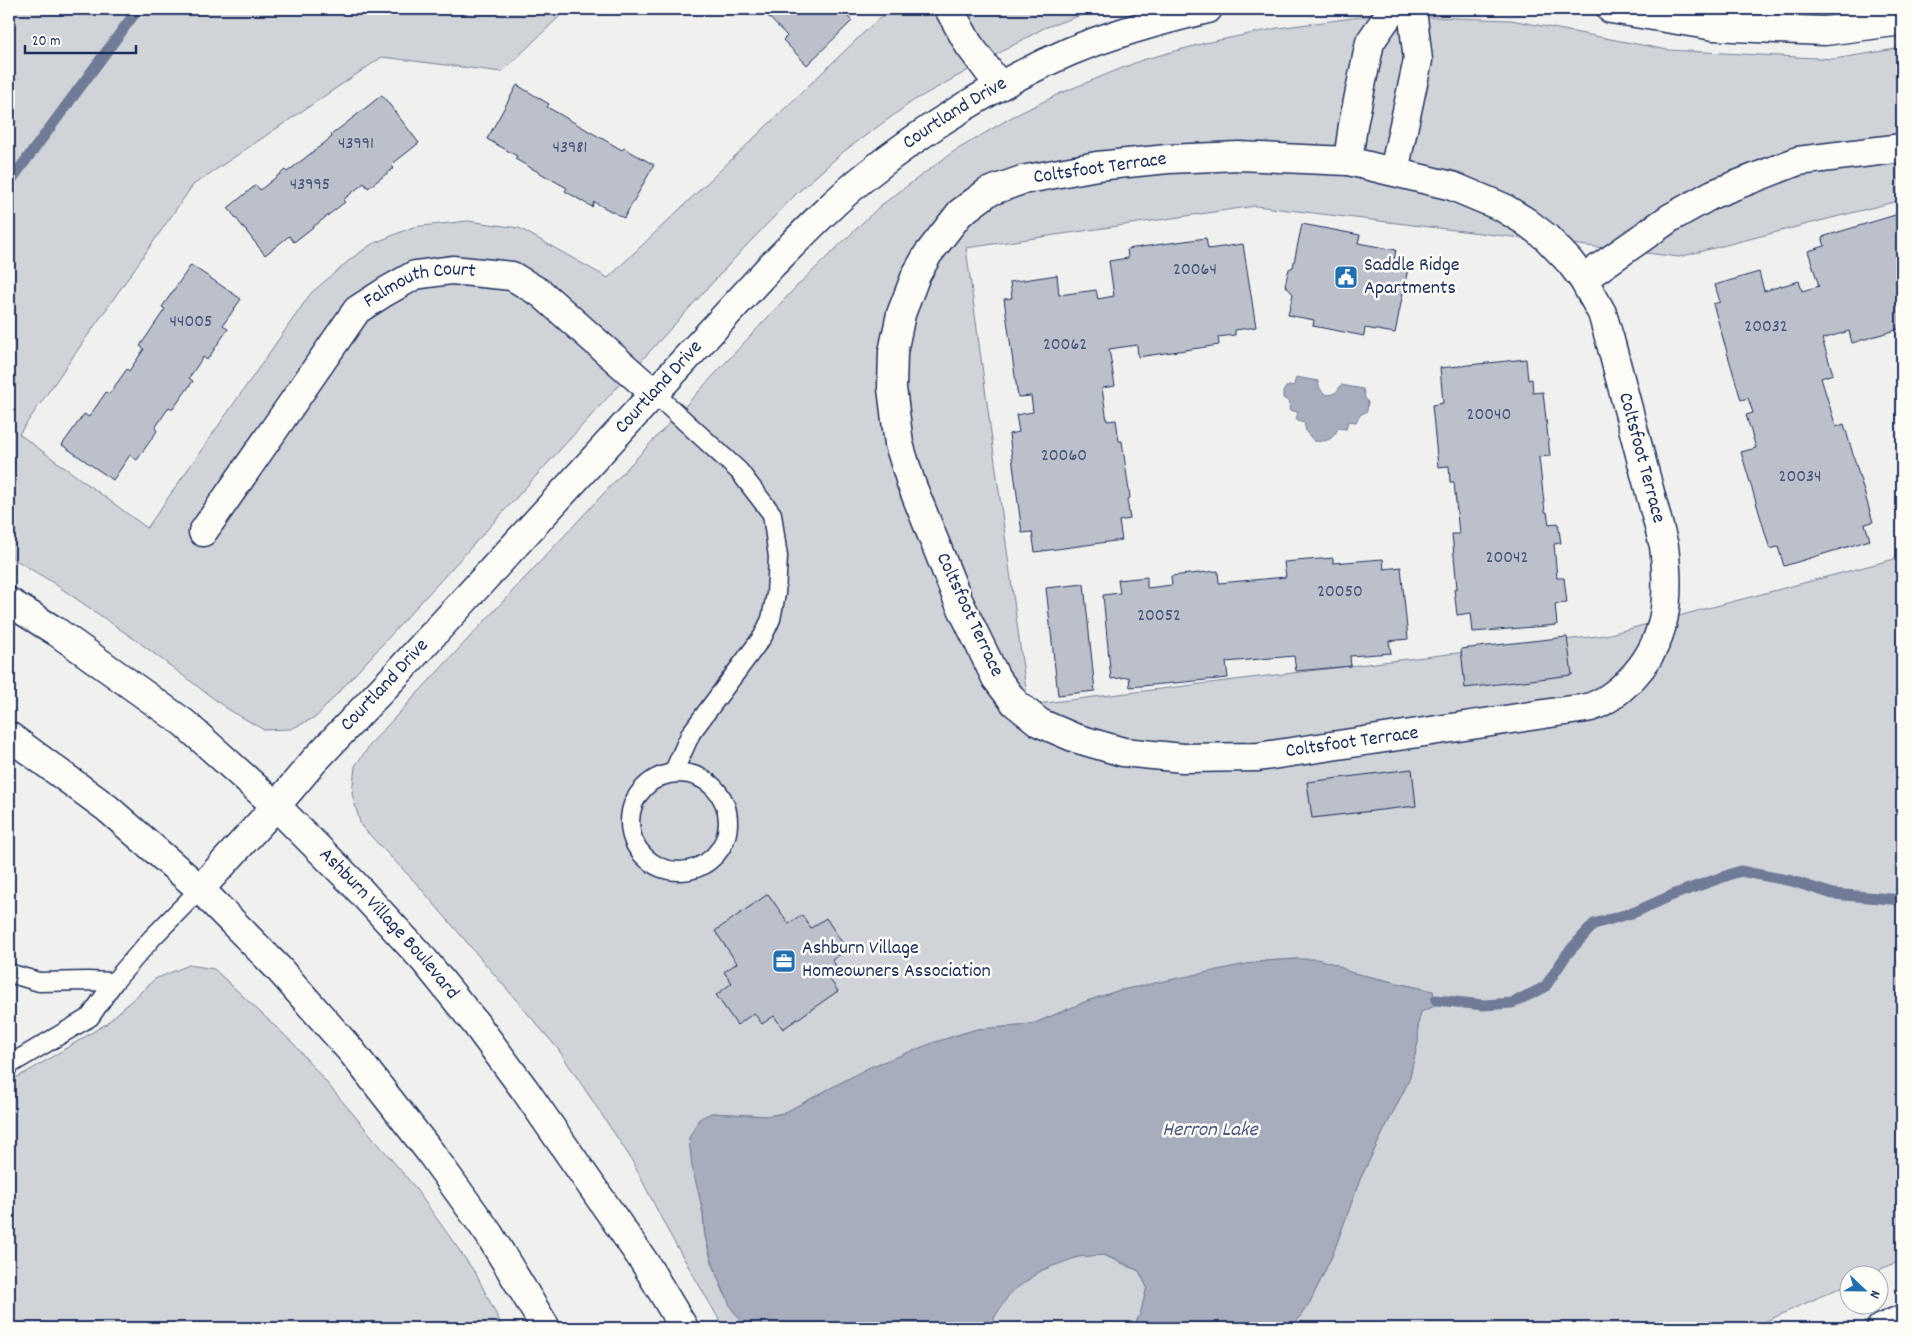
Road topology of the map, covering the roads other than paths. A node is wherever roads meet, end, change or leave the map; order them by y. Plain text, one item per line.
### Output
1 (949, 9) edge
2 (1208, 9) edge
3 (1393, 9) edge
4 (1412, 9) edge
5 (1611, 9) edge
6 (1890, 17) edge
7 (998, 85) junction
8 (1902, 148) edge
9 (1348, 161) junction
10 (1394, 171) junction
11 (1583, 279) junction
12 (654, 393) junction
13 (203, 532) dead end
14 (9, 602) edge
15 (9, 736) edge
16 (673, 773) junction
17 (276, 806) junction
18 (200, 889) junction
19 (9, 973) edge
20 (114, 982) junction
21 (9, 1065) edge
22 (546, 1328) edge
23 (684, 1328) edge

1 - 7 street
2 - 7 street, Courtland Drive
3 - 9 street
4 - 10 street
5 - 6 street
7 - 12 street, Courtland Drive
8 - 11 street
9 - 10 street, Coltsfoot Terrace
9 - 11 street, Coltsfoot Terrace
10 - 11 street, Coltsfoot Terrace
12 - 13 street, Falmouth Court
12 - 16 lane
12 - 17 street, Courtland Drive
14 - 17 street, Ashburn Village Boulevard
15 - 18 street
16 - 16 lane
17 - 18 street, Courtland Drive
17 - 23 street, Ashburn Village Boulevard
18 - 20 lane
18 - 22 street
19 - 20 lane
20 - 21 lane

